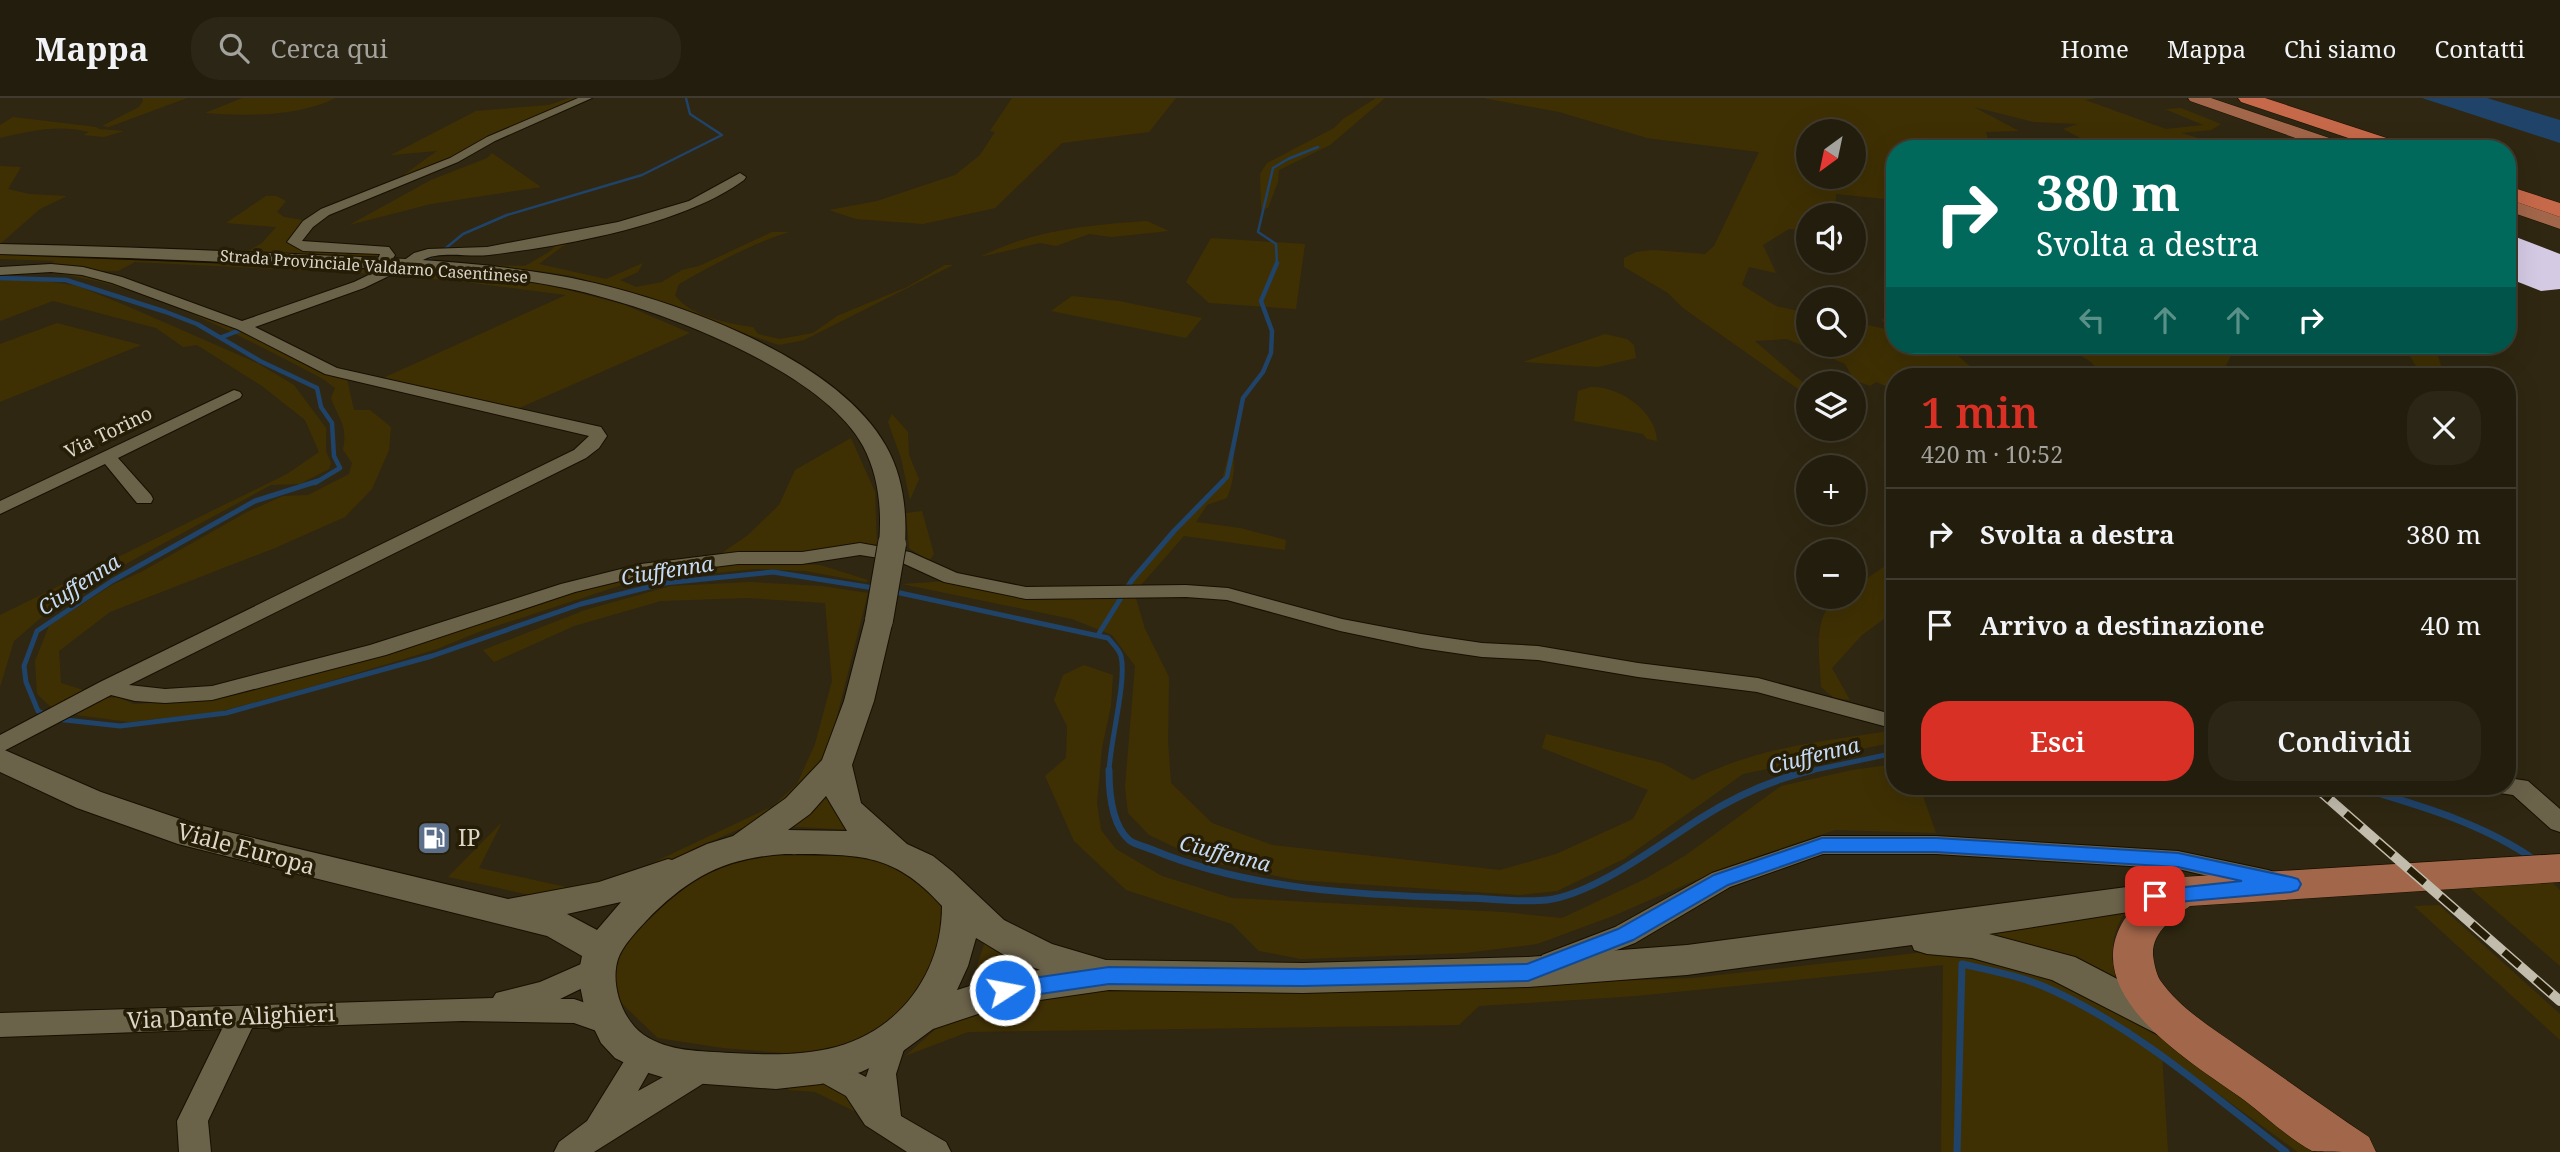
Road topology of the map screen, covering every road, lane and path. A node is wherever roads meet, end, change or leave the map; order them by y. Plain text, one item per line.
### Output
1 (587, 98) edge
2 (2196, 98) edge
3 (2230, 98) edge
4 (2247, 98) edge
5 (2318, 140) edge
6 (2354, 140) edge
7 (2374, 140) edge
8 (740, 177) dead end
9 (2516, 188) edge
10 (2516, 195) edge
11 (2560, 203) edge
12 (2516, 208) edge
13 (2560, 210) edge
14 (2560, 223) edge
15 (0, 249) edge
16 (386, 263) junction
17 (0, 271) edge
18 (242, 326) junction
19 (234, 395) dead end
20 (107, 456) junction
21 (144, 499) dead end
22 (0, 508) edge
23 (108, 687) junction
24 (1886, 720) edge
25 (4, 757) edge
26 (836, 765) junction
27 (2516, 787) edge
28 (2560, 823) edge
29 (742, 844) junction
30 (895, 850) junction
31 (684, 867) junction
32 (2560, 868) edge
33 (2291, 884) junction
34 (2182, 892) junction
35 (960, 902) junction
36 (502, 911) junction
37 (1879, 936) junction
38 (599, 961) junction
39 (1528, 972) junction
40 (1109, 975) junction
41 (462, 1009) junction
42 (242, 1018) junction
43 (608, 1023) junction
44 (0, 1025) edge
45 (907, 1027) junction
46 (2191, 1036) junction
47 (644, 1054) junction
48 (821, 1067) junction
49 (702, 1069) junction
50 (886, 1124) junction
51 (598, 1130) junction
52 (195, 1152) edge
53 (570, 1152) edge
54 (935, 1152) edge
55 (2352, 1152) edge

1 - 16 street
2 - 5 main road
3 - 6 highway
4 - 7 highway
8 - 16 street
9 - 11 highway
10 - 13 highway
12 - 14 main road
15 - 16 main road, Strada Provinciale Valdarno Casentinese
16 - 18 street
16 - 26 main road, Strada Provinciale Valdarno Casentinese, bridge
17 - 18 street
18 - 23 street
19 - 20 street, Via Torino
20 - 21 street
20 - 22 street, Via Torino
23 - 24 street
23 - 25 street
25 - 36 main road, Viale Europa
26 - 29 main road, Strada Provinciale Valdarno Casentinese
26 - 30 main road, Strada Provinciale Valdarno Casentinese
27 - 28 street
29 - 30 main road
29 - 31 main road, Viale Europa
30 - 35 main road
31 - 36 main road, Viale Europa
31 - 38 main road
32 - 33 main road
33 - 34 main road
33 - 39 street
34 - 37 main road
34 - 46 main road
35 - 40 main road
35 - 45 main road
36 - 38 main road, Viale Europa
37 - 39 main road
37 - 46 main road
38 - 41 street, Via Dante Alighieri
38 - 43 main road
39 - 40 main road
40 - 45 main road
41 - 42 street, Via Dante Alighieri
41 - 43 street, Via Dante Alighieri
42 - 44 street, Via Dante Alighieri
42 - 52 street
43 - 47 main road
45 - 48 main road
45 - 50 street
46 - 55 main road
47 - 49 main road
47 - 51 street
48 - 49 main road
48 - 50 street
49 - 51 street
50 - 54 street
51 - 53 street

